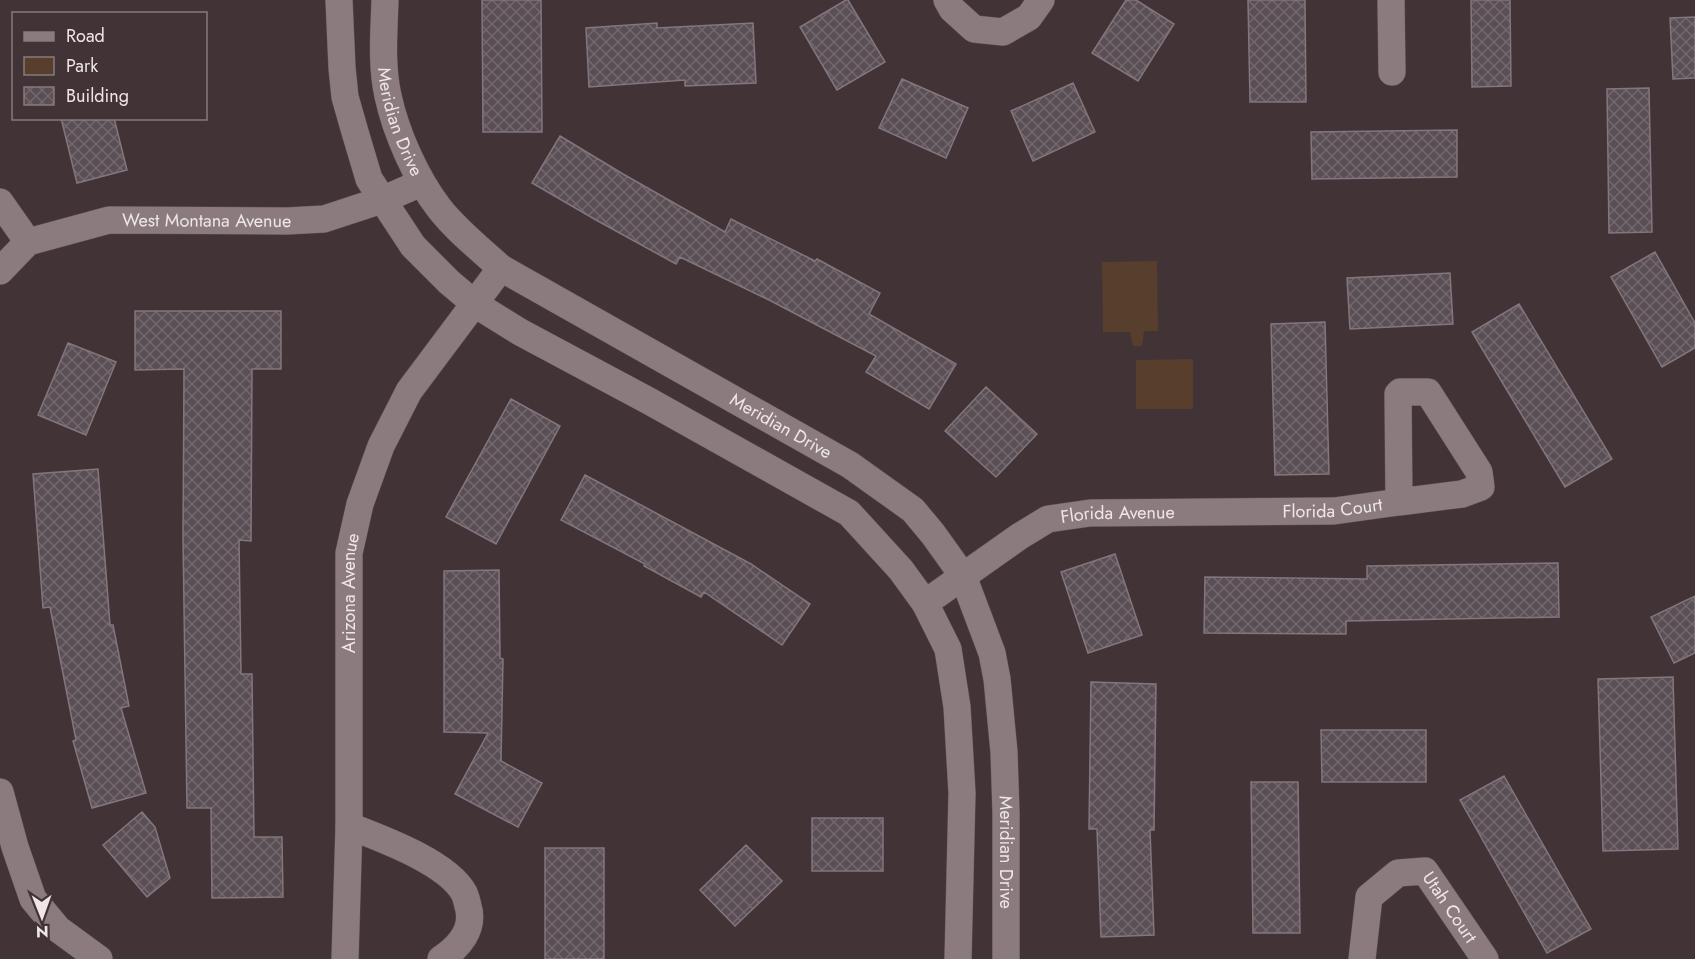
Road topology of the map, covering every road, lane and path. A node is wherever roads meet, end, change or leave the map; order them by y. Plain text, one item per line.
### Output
1 (339, 0) edge
2 (385, 0) edge
3 (947, 0) edge
4 (1041, 0) edge
5 (1391, 0) edge
6 (1392, 72) dead end
7 (421, 183) junction
8 (382, 200) junction
9 (0, 202) edge
10 (28, 242) junction
11 (501, 268) junction
12 (0, 271) edge
13 (475, 304) junction
14 (1399, 502) dead end
15 (1264, 512) joint
16 (963, 576) junction
17 (925, 603) junction
18 (0, 792) edge
19 (349, 826) junction
20 (99, 959) edge
21 (345, 959) edge
22 (441, 959) edge
23 (958, 959) edge
24 (1006, 959) edge
25 (1362, 959) edge
26 (1485, 959) edge

1 - 8 street
2 - 7 street, Meridian Drive
3 - 4 street
5 - 6 street
7 - 8 street, West Montana Avenue
7 - 11 street, Meridian Drive
8 - 10 street, West Montana Avenue
8 - 13 street
9 - 10 street
10 - 12 street
11 - 13 street, Arizona Avenue
11 - 16 street, Meridian Drive
13 - 17 street
13 - 19 street, Arizona Avenue
14 - 15 street, Florida Court
15 - 16 street, Florida Avenue
16 - 17 street, Florida Avenue
16 - 24 street, Meridian Drive
17 - 23 street
18 - 20 street
19 - 21 street, Arizona Avenue
19 - 22 street
25 - 26 street, Utah Court

